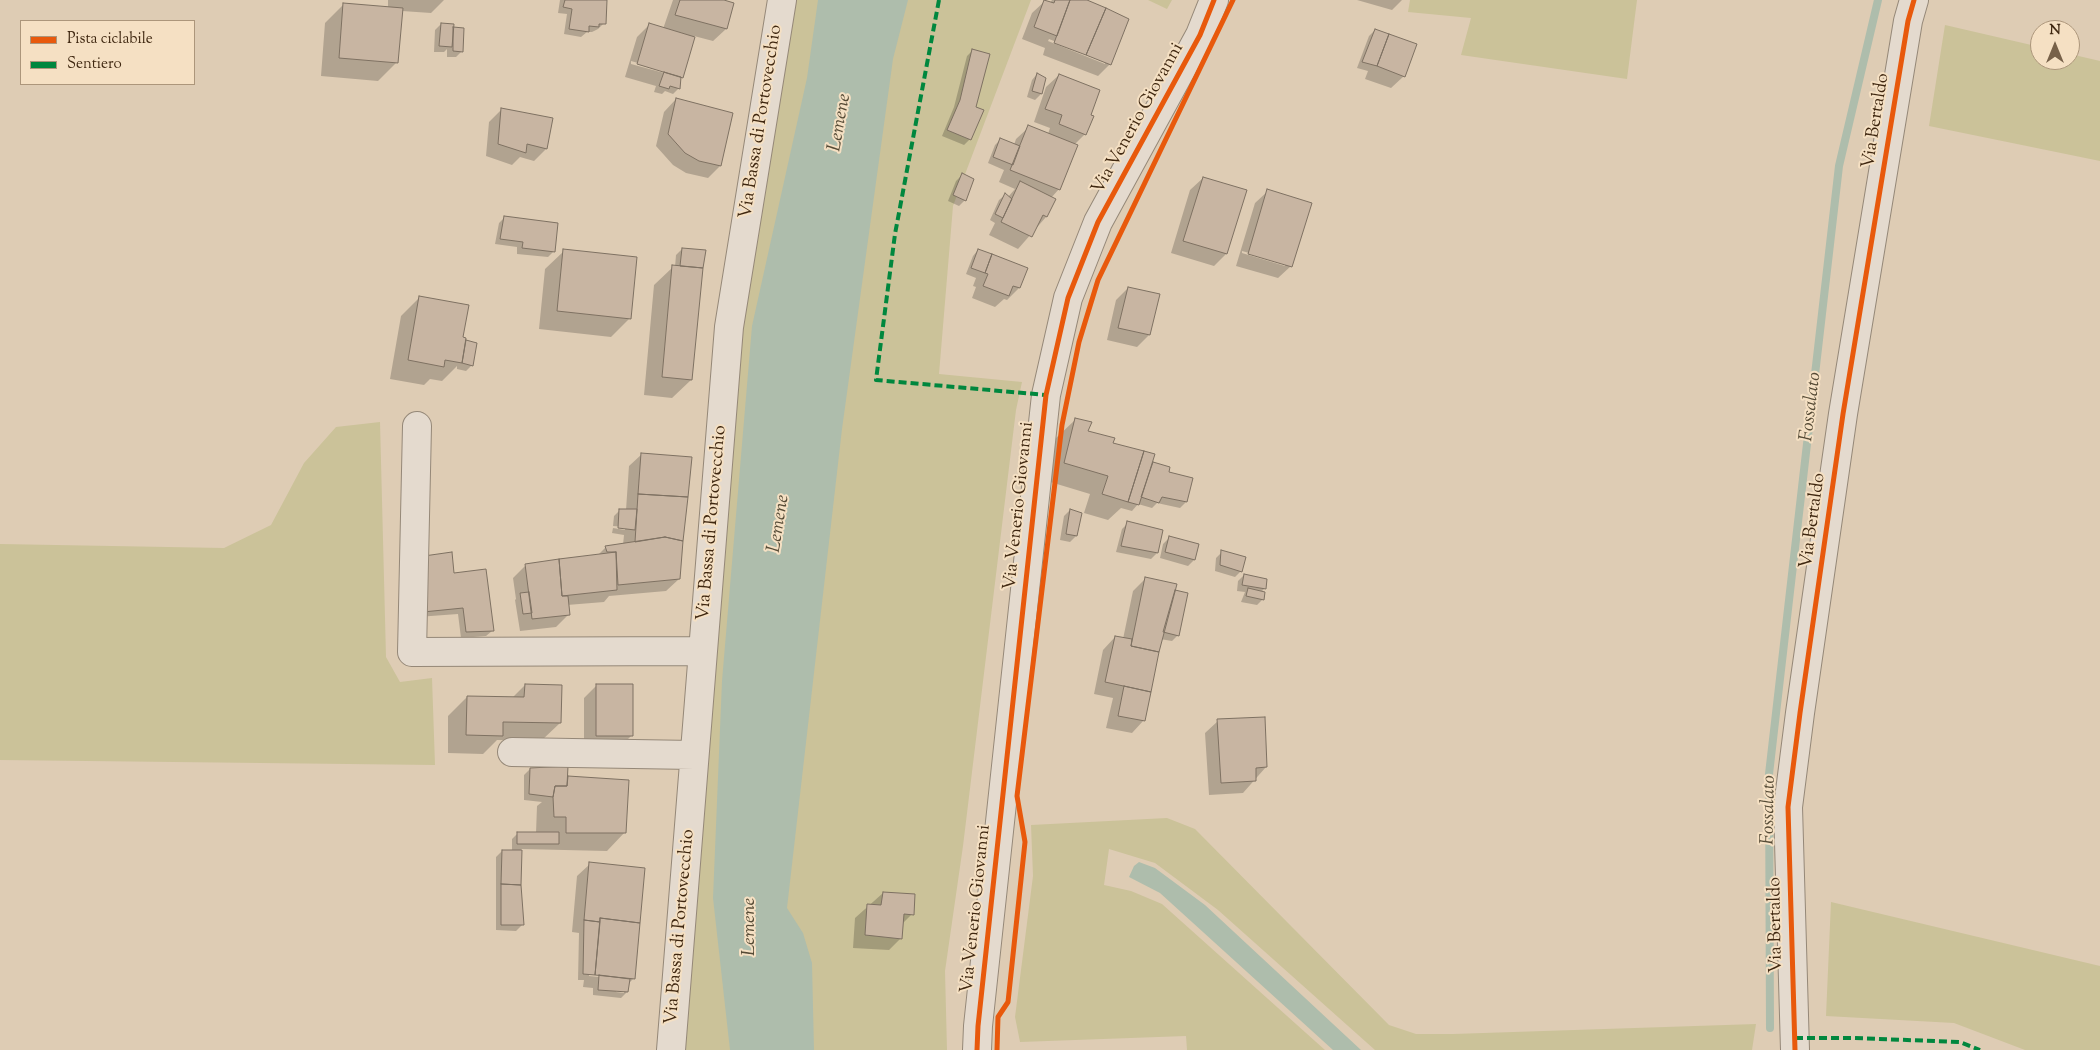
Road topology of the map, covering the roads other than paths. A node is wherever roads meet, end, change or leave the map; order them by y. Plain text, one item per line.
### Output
1 (782, 0) edge
2 (1214, 0) edge
3 (1914, 0) edge
4 (417, 426) dead end
5 (703, 652) junction
6 (512, 752) dead end
7 (694, 755) junction
8 (671, 1050) edge
9 (978, 1050) edge
10 (1796, 1050) edge

1 - 5 street, Via Bassa di Portovecchio
2 - 9 street, Via Venerio Giovanni
3 - 10 street, Via Bertaldo
4 - 5 street
5 - 7 street, Via Bassa di Portovecchio
6 - 7 street
7 - 8 street, Via Bassa di Portovecchio

